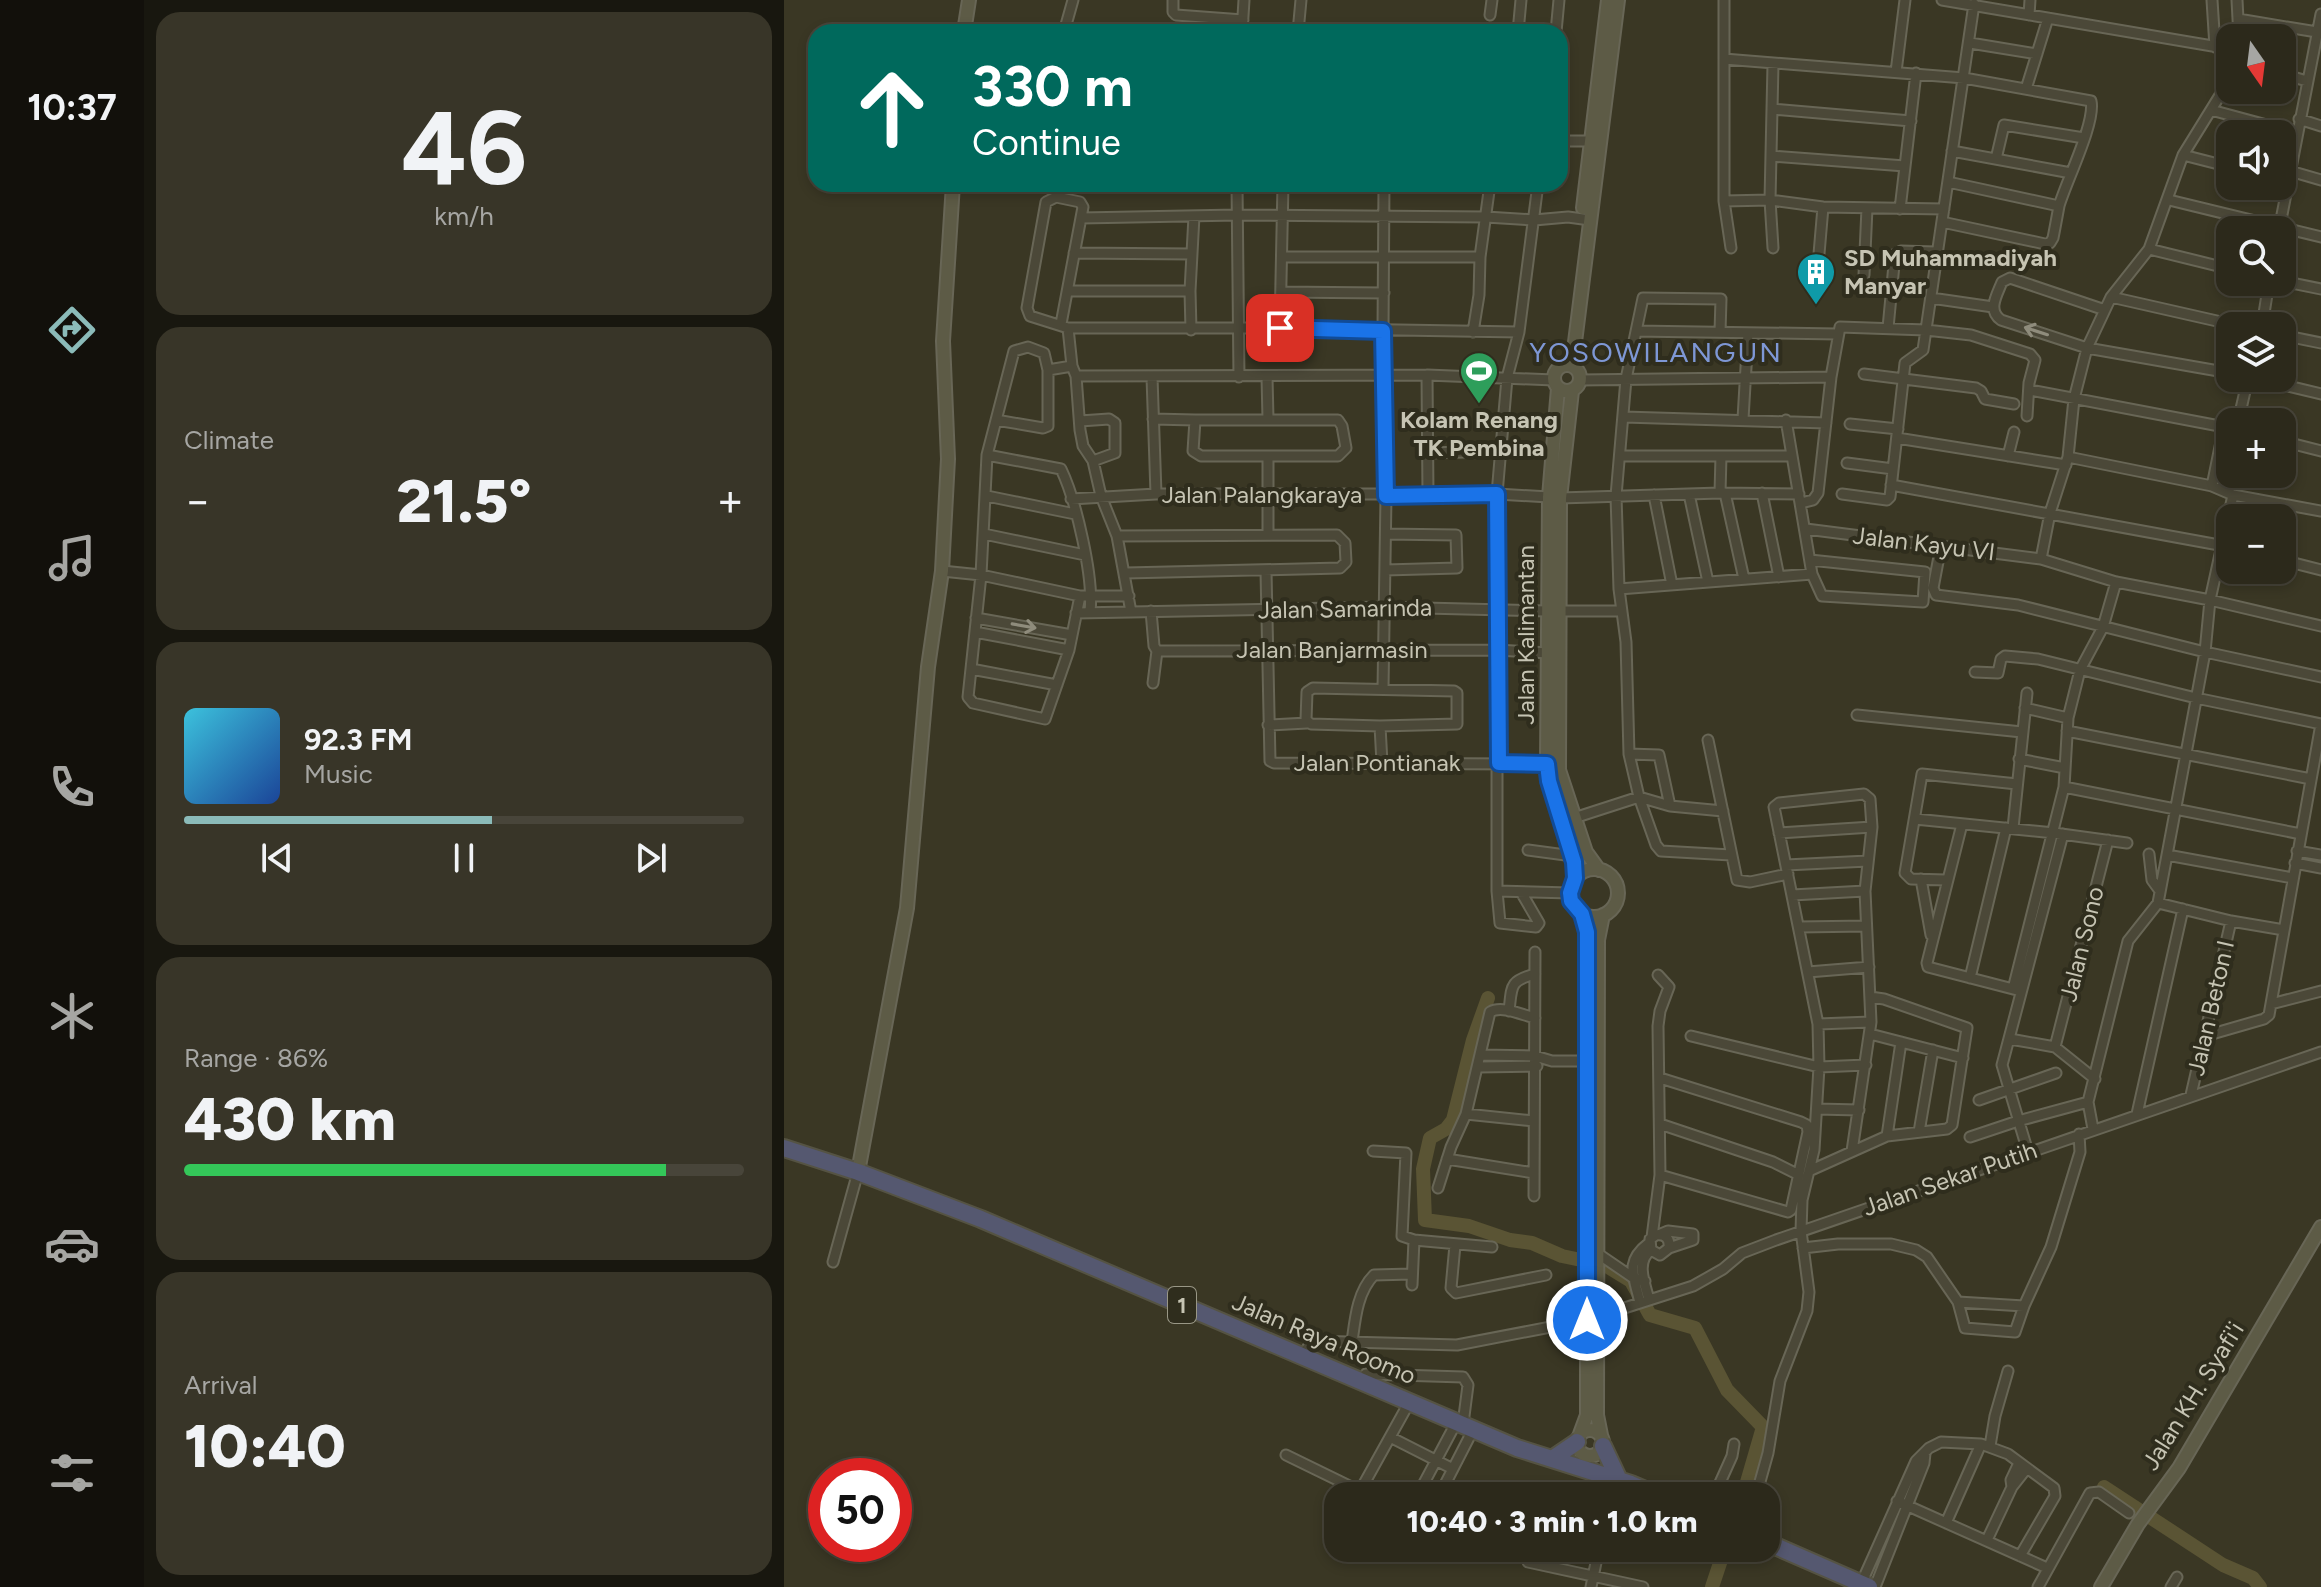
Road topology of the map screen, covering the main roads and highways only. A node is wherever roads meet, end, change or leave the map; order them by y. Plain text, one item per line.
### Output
1 (969, 0) edge
2 (1608, 0) edge
3 (1618, 0) edge
4 (965, 24) edge
5 (1603, 81) junction
6 (952, 192) edge
7 (1586, 220) junction
8 (1568, 366) junction
9 (1556, 384) junction
10 (1576, 385) junction
11 (1555, 498) junction
12 (1554, 611) junction
13 (1553, 715) junction
14 (1599, 870) junction
15 (1575, 878) junction
16 (1582, 914) junction
17 (1603, 915) junction
18 (1593, 1061) junction
19 (784, 1148) edge
20 (858, 1172) junction
21 (2321, 1227) edge
22 (1592, 1319) junction
23 (1601, 1445) junction
24 (1581, 1453) junction
25 (1552, 1459) junction
26 (1616, 1479) junction
27 (1624, 1482) edge
28 (1780, 1548) edge
29 (1868, 1586) edge
30 (2101, 1587) edge

1 - 4 main road
2 - 5 main road
3 - 5 main road
5 - 7 main road
5 - 7 main road
6 - 20 main road
7 - 8 main road
8 - 9 main road
8 - 10 main road
9 - 10 main road
9 - 11 main road, Jalan Kalimantan
10 - 11 main road, Jalan Kalimantan
11 - 12 main road, Jalan Kalimantan
12 - 13 main road, Jalan Kalimantan
12 - 13 main road, Jalan Kalimantan
13 - 14 main road, Jalan Kalimantan
13 - 15 main road, Jalan Kalimantan
14 - 15 main road
14 - 17 main road
15 - 16 main road
16 - 17 main road
16 - 18 main road
17 - 18 main road
18 - 22 main road
19 - 20 highway, Jalan Raya Roomo / 1
20 - 25 highway, Jalan Raya Roomo / 1
21 - 30 main road, Jalan KH. Syafi'i
22 - 23 main road
22 - 24 main road
23 - 24 main road
23 - 24 main road
23 - 24 main road
23 - 26 highway
24 - 25 highway
24 - 25 highway, Jalan Raya Roomo / 1
24 - 26 highway, 1
26 - 27 highway, 1
28 - 29 highway

